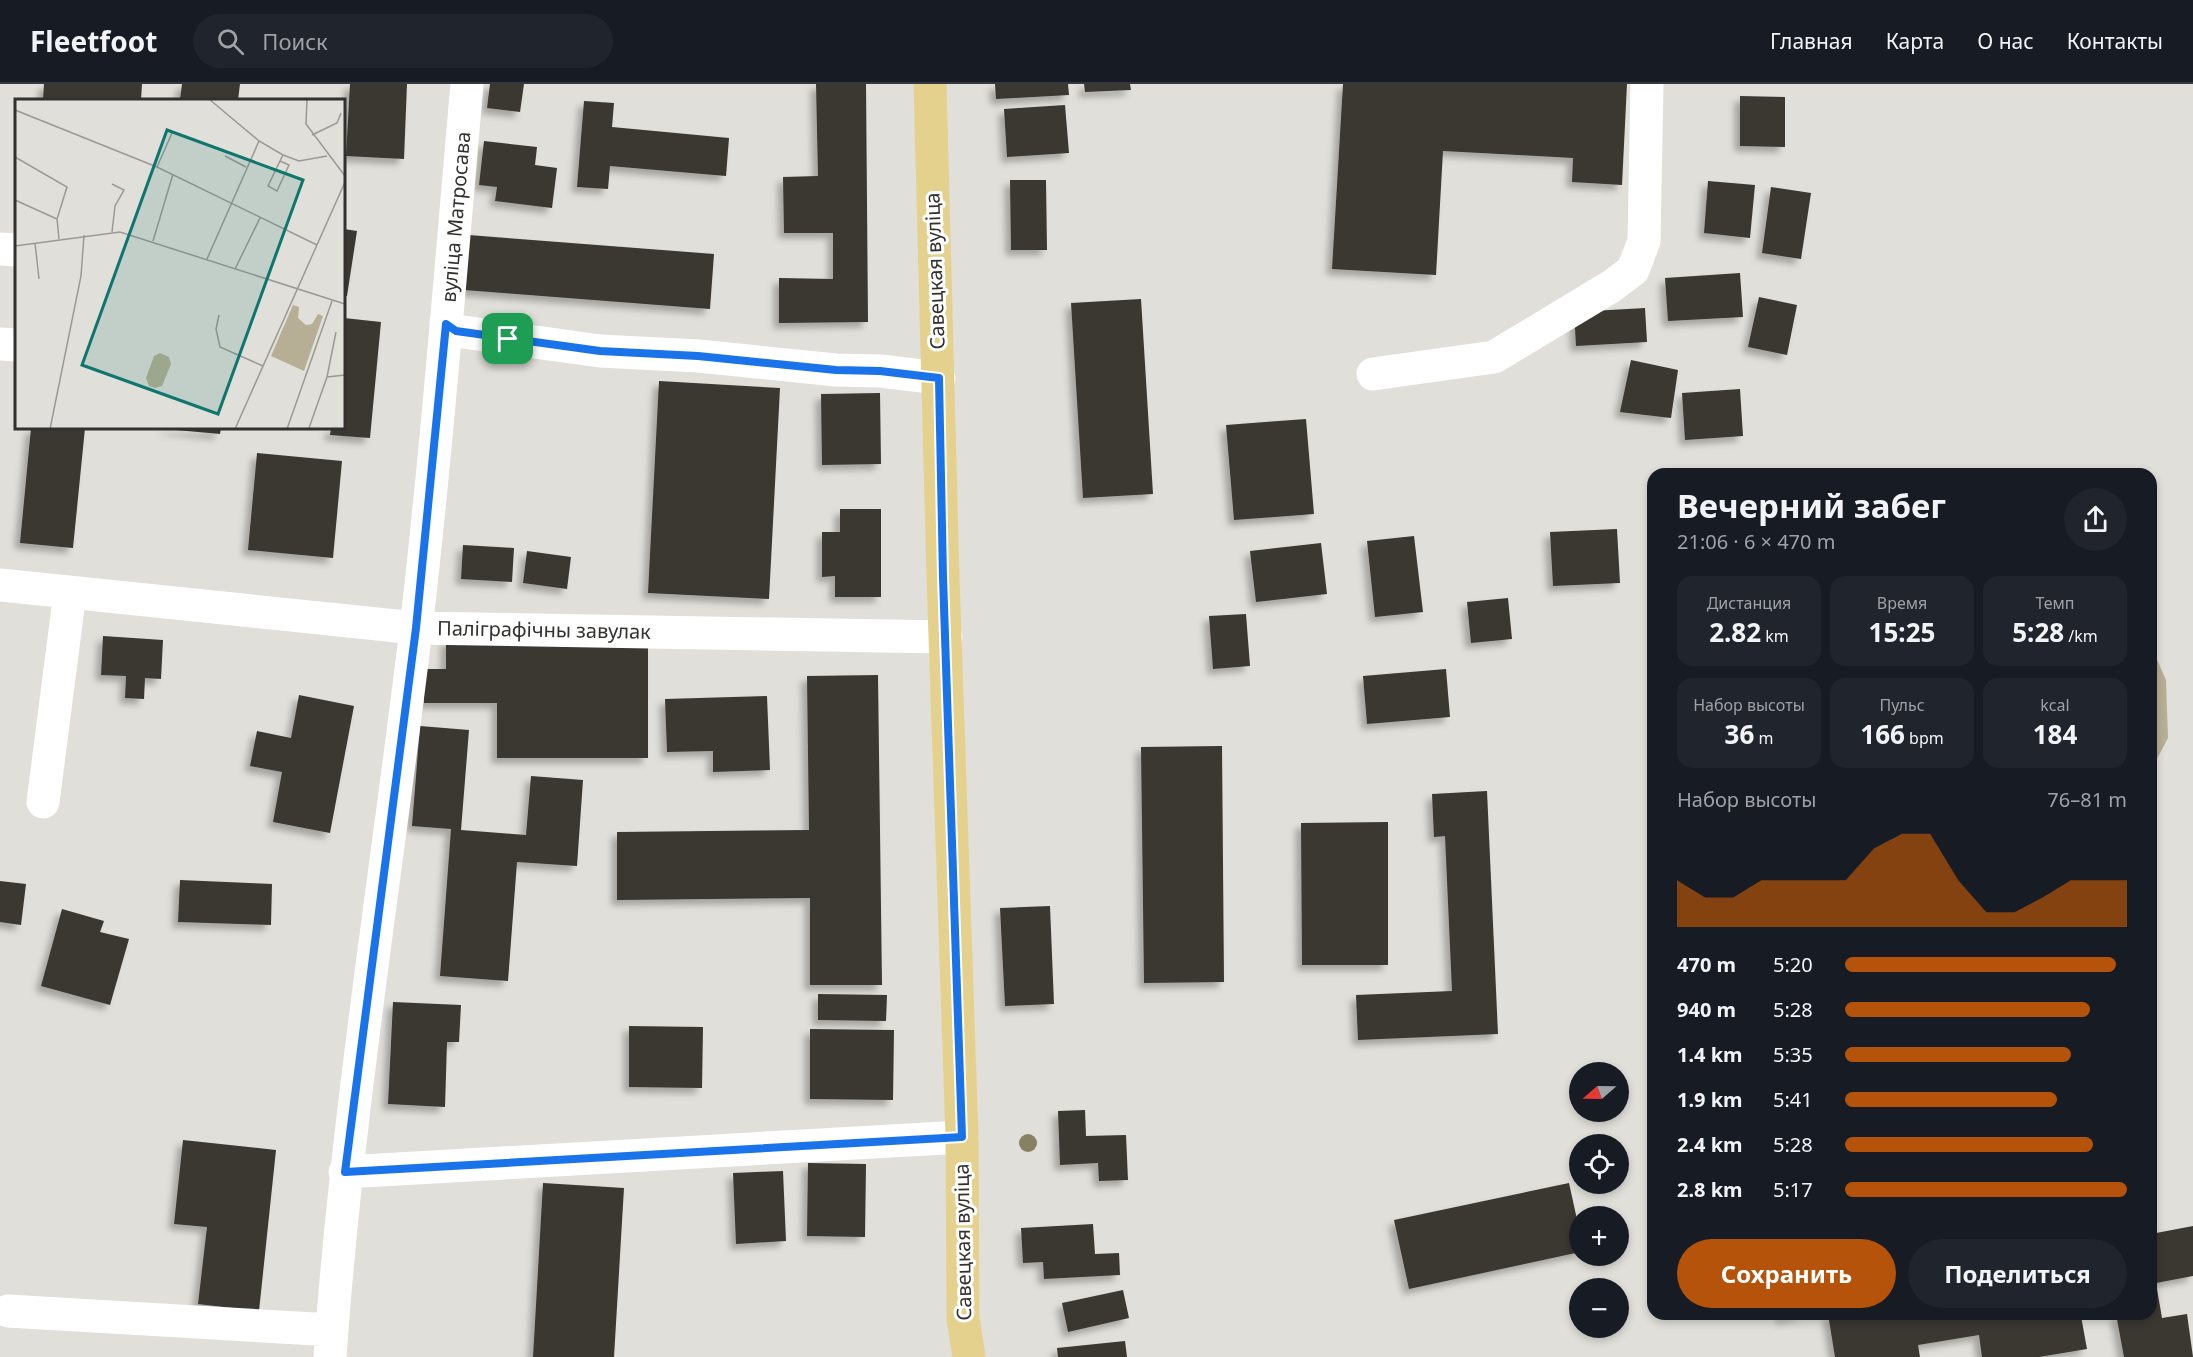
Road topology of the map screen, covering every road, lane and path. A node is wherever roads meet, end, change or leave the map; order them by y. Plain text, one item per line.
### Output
1 (467, 84) edge
2 (930, 84) edge
3 (1647, 84) edge
4 (0, 249) edge
5 (15, 250) edge
6 (446, 324) junction
7 (0, 344) edge
8 (15, 345) edge
9 (1373, 374) dead end
10 (939, 378) junction
11 (0, 585) edge
12 (70, 592) junction
13 (416, 628) junction
14 (946, 637) junction
15 (43, 802) dead end
16 (962, 1137) junction
17 (345, 1172) junction
18 (8, 1311) dead end
19 (331, 1343) edge
20 (969, 1357) edge

1 - 6 street, вуліца Матросава
2 - 10 main road, Савецкая вуліца
3 - 9 street
4 - 5 street
6 - 10 street
6 - 13 street, вуліца Матросава
7 - 8 street
10 - 14 main road, Савецкая вуліца
11 - 12 street, Паліграфічны завулак
12 - 13 street, Паліграфічны завулак
12 - 15 street
13 - 14 street, Паліграфічны завулак
13 - 17 street, вуліца Матросава
14 - 16 main road, Савецкая вуліца
16 - 17 street
16 - 20 main road, Савецкая вуліца
17 - 19 street, вуліца Матросава
18 - 19 street

